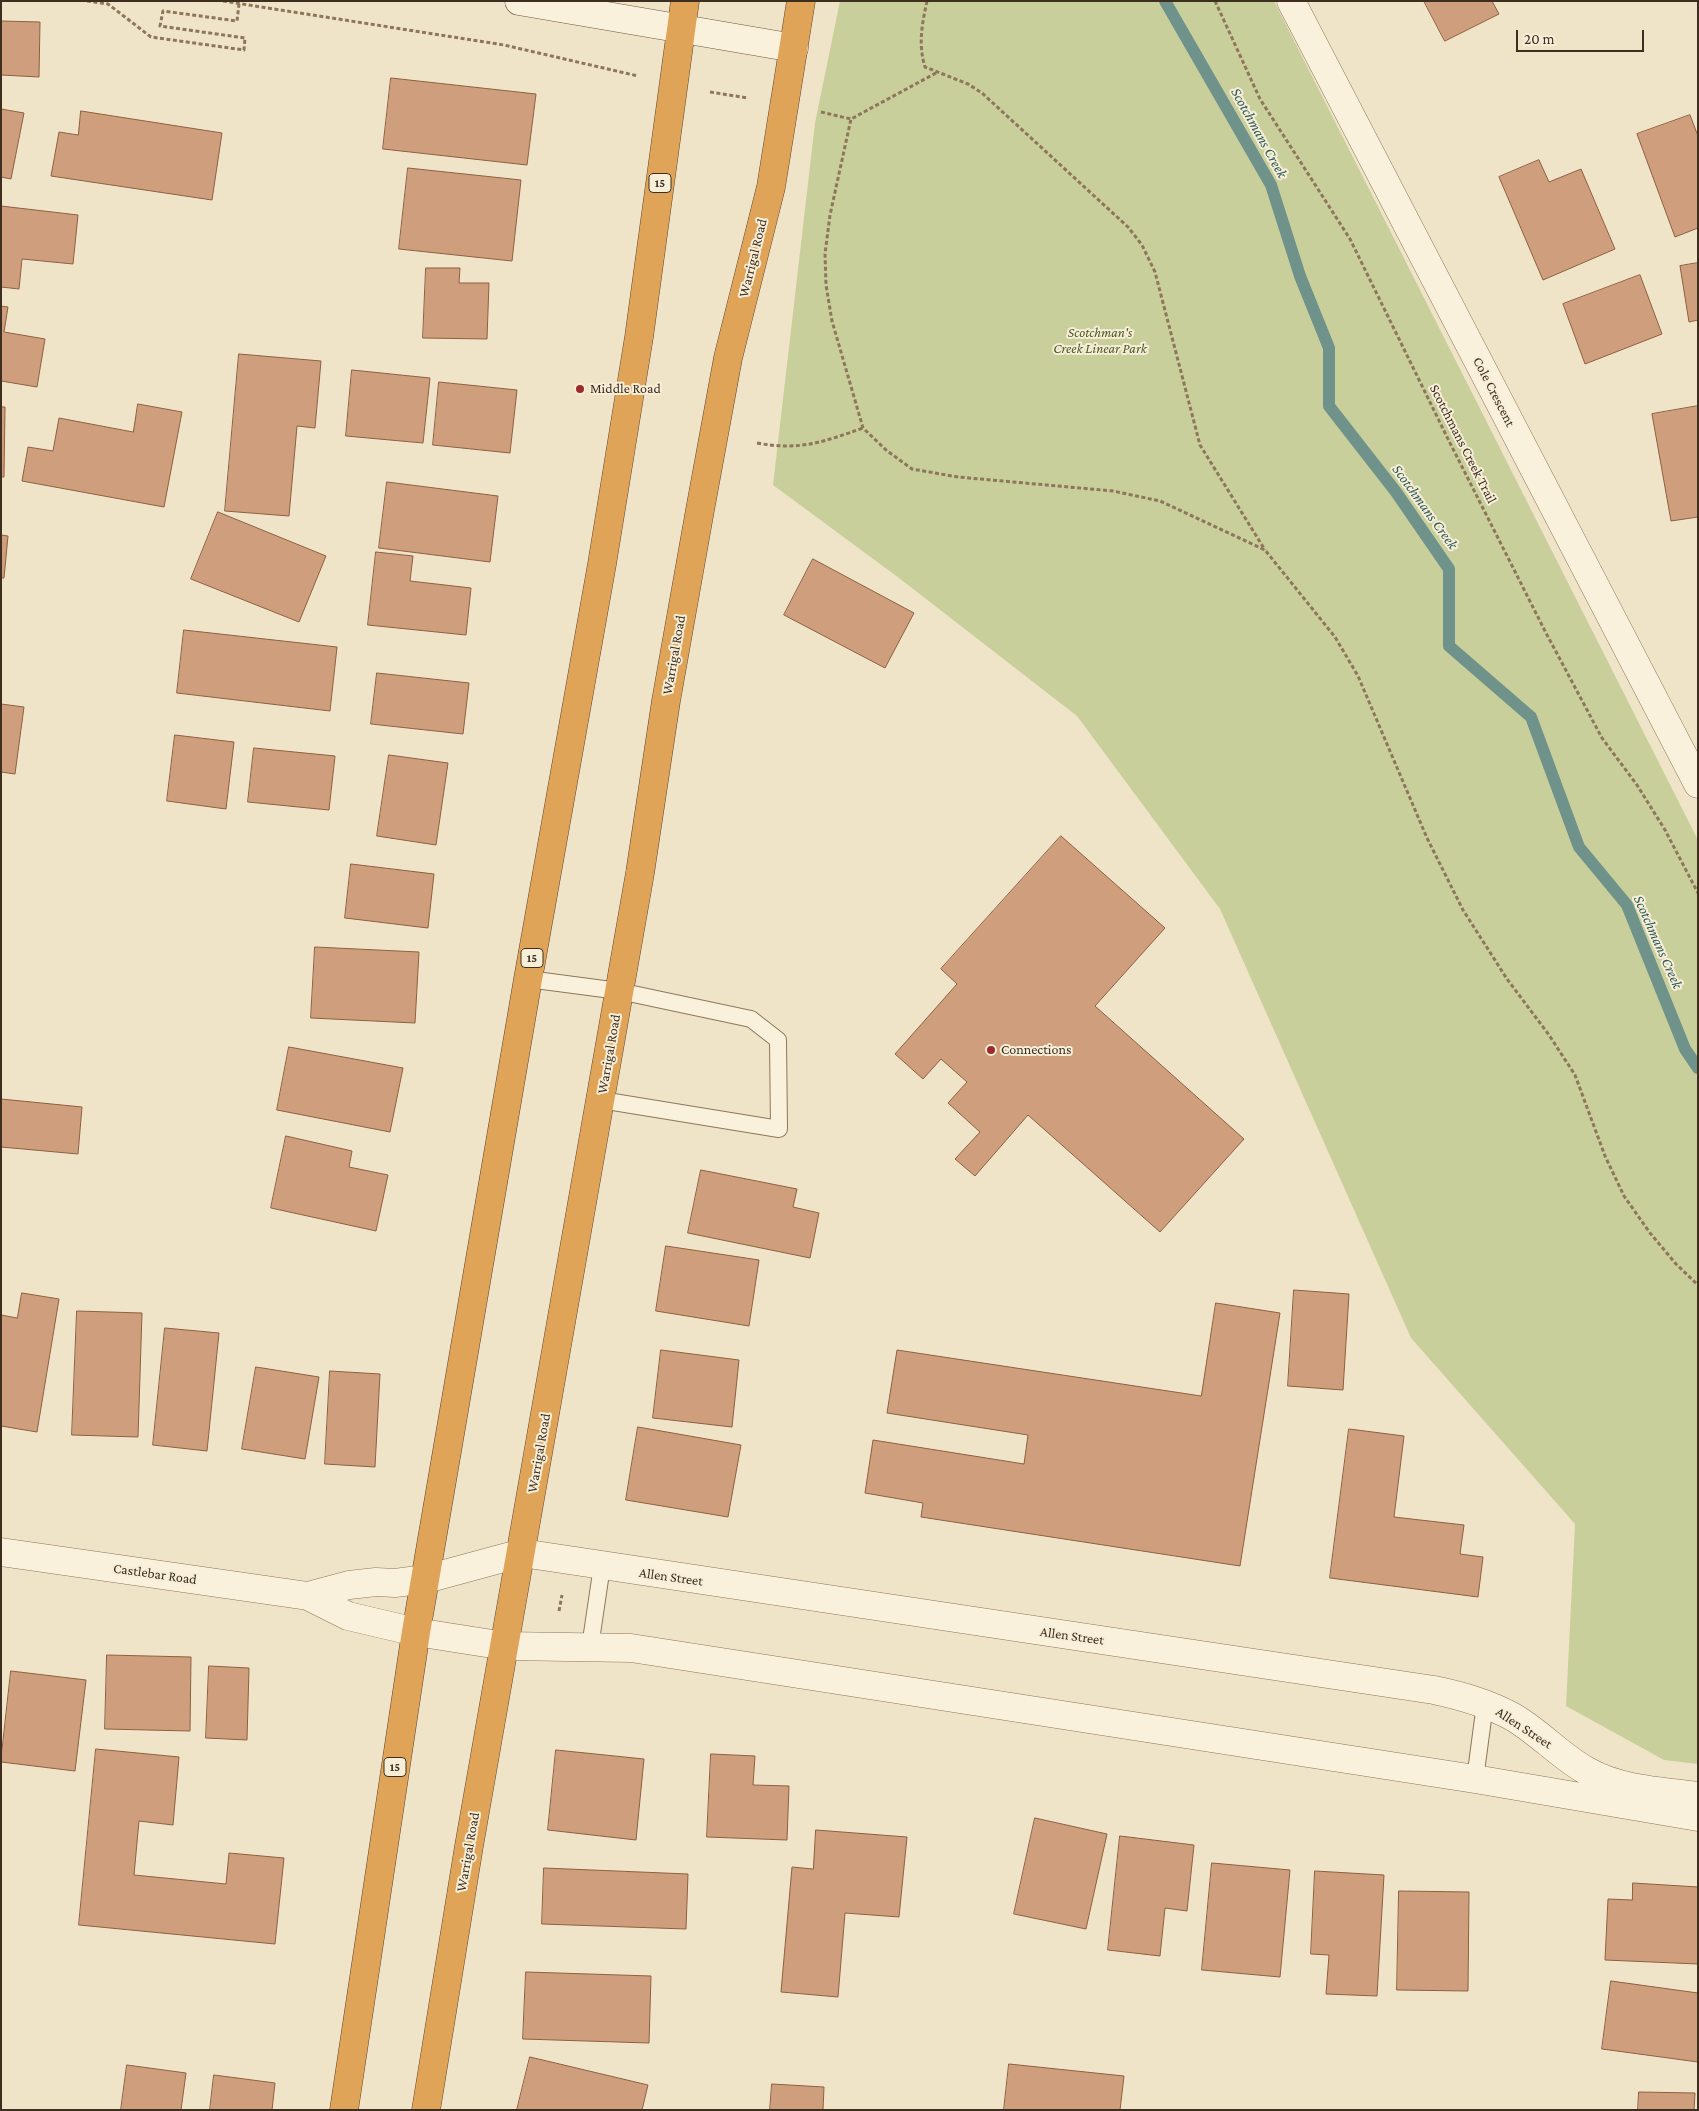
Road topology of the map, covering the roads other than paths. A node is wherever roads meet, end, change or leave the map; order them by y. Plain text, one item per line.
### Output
1 (519, 1) edge
2 (685, 1) edge
3 (801, 1) edge
4 (1291, 1) edge
5 (681, 28) junction
6 (794, 48) junction
7 (1698, 784) edge
8 (528, 979) junction
9 (619, 991) junction
10 (601, 1100) junction
11 (1, 1552) edge
12 (522, 1553) junction
13 (602, 1566) junction
14 (426, 1579) junction
15 (308, 1596) junction
16 (416, 1632) junction
17 (505, 1646) junction
18 (590, 1647) junction
19 (1485, 1704) junction
20 (1475, 1779) junction
21 (1698, 1796) edge
22 (1698, 1817) edge
23 (344, 2110) edge
24 (426, 2110) edge

1 - 5 street
2 - 5 highway, 15
3 - 6 highway, Warrigal Road
4 - 7 street, Cole Crescent
5 - 6 street
5 - 8 highway, 15
6 - 9 highway, Warrigal Road
8 - 9 lane
8 - 14 highway, 15
9 - 10 highway, Warrigal Road
9 - 10 lane
10 - 12 highway, Warrigal Road
11 - 15 street, Castlebar Road
12 - 13 street, Allen Street
12 - 14 street, Allen Street
12 - 17 highway, Warrigal Road
13 - 18 lane
13 - 19 street, Allen Street
14 - 15 street, Castlebar Road
14 - 16 highway, 15
15 - 16 street, Castlebar Road
16 - 17 street
16 - 23 highway, 15
17 - 18 street
17 - 24 highway, Warrigal Road
18 - 20 street
19 - 20 lane
19 - 21 street, Allen Street
20 - 22 street

